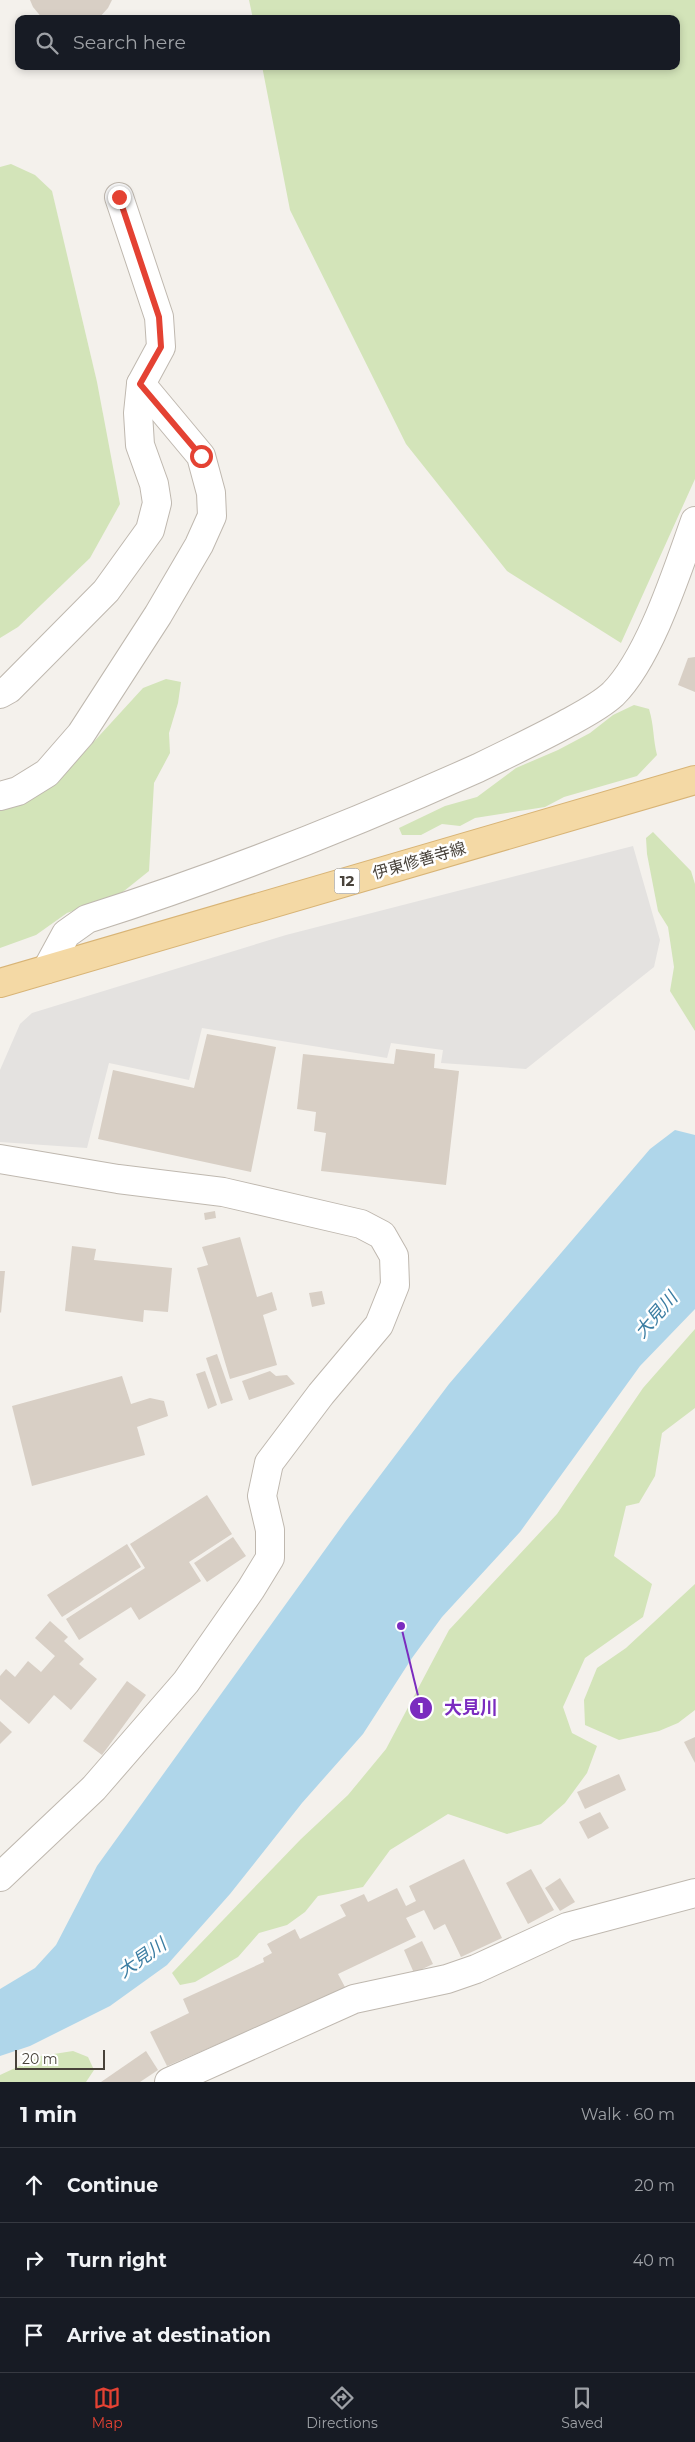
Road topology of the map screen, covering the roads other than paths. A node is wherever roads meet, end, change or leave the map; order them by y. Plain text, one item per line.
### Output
1 (119, 197) dead end
2 (140, 384) junction
3 (695, 521) edge
4 (0, 694) edge
5 (695, 780) edge
6 (0, 796) edge
7 (47, 969) junction
8 (0, 983) edge
9 (0, 1158) edge
10 (0, 1877) edge
11 (695, 1893) edge
12 (170, 2082) edge

1 - 2 street
2 - 4 street
2 - 6 street
3 - 7 street
5 - 7 main road, 伊東修善寺線 / 12
7 - 8 main road, 伊東修善寺線 / 12
9 - 10 street
11 - 12 street

